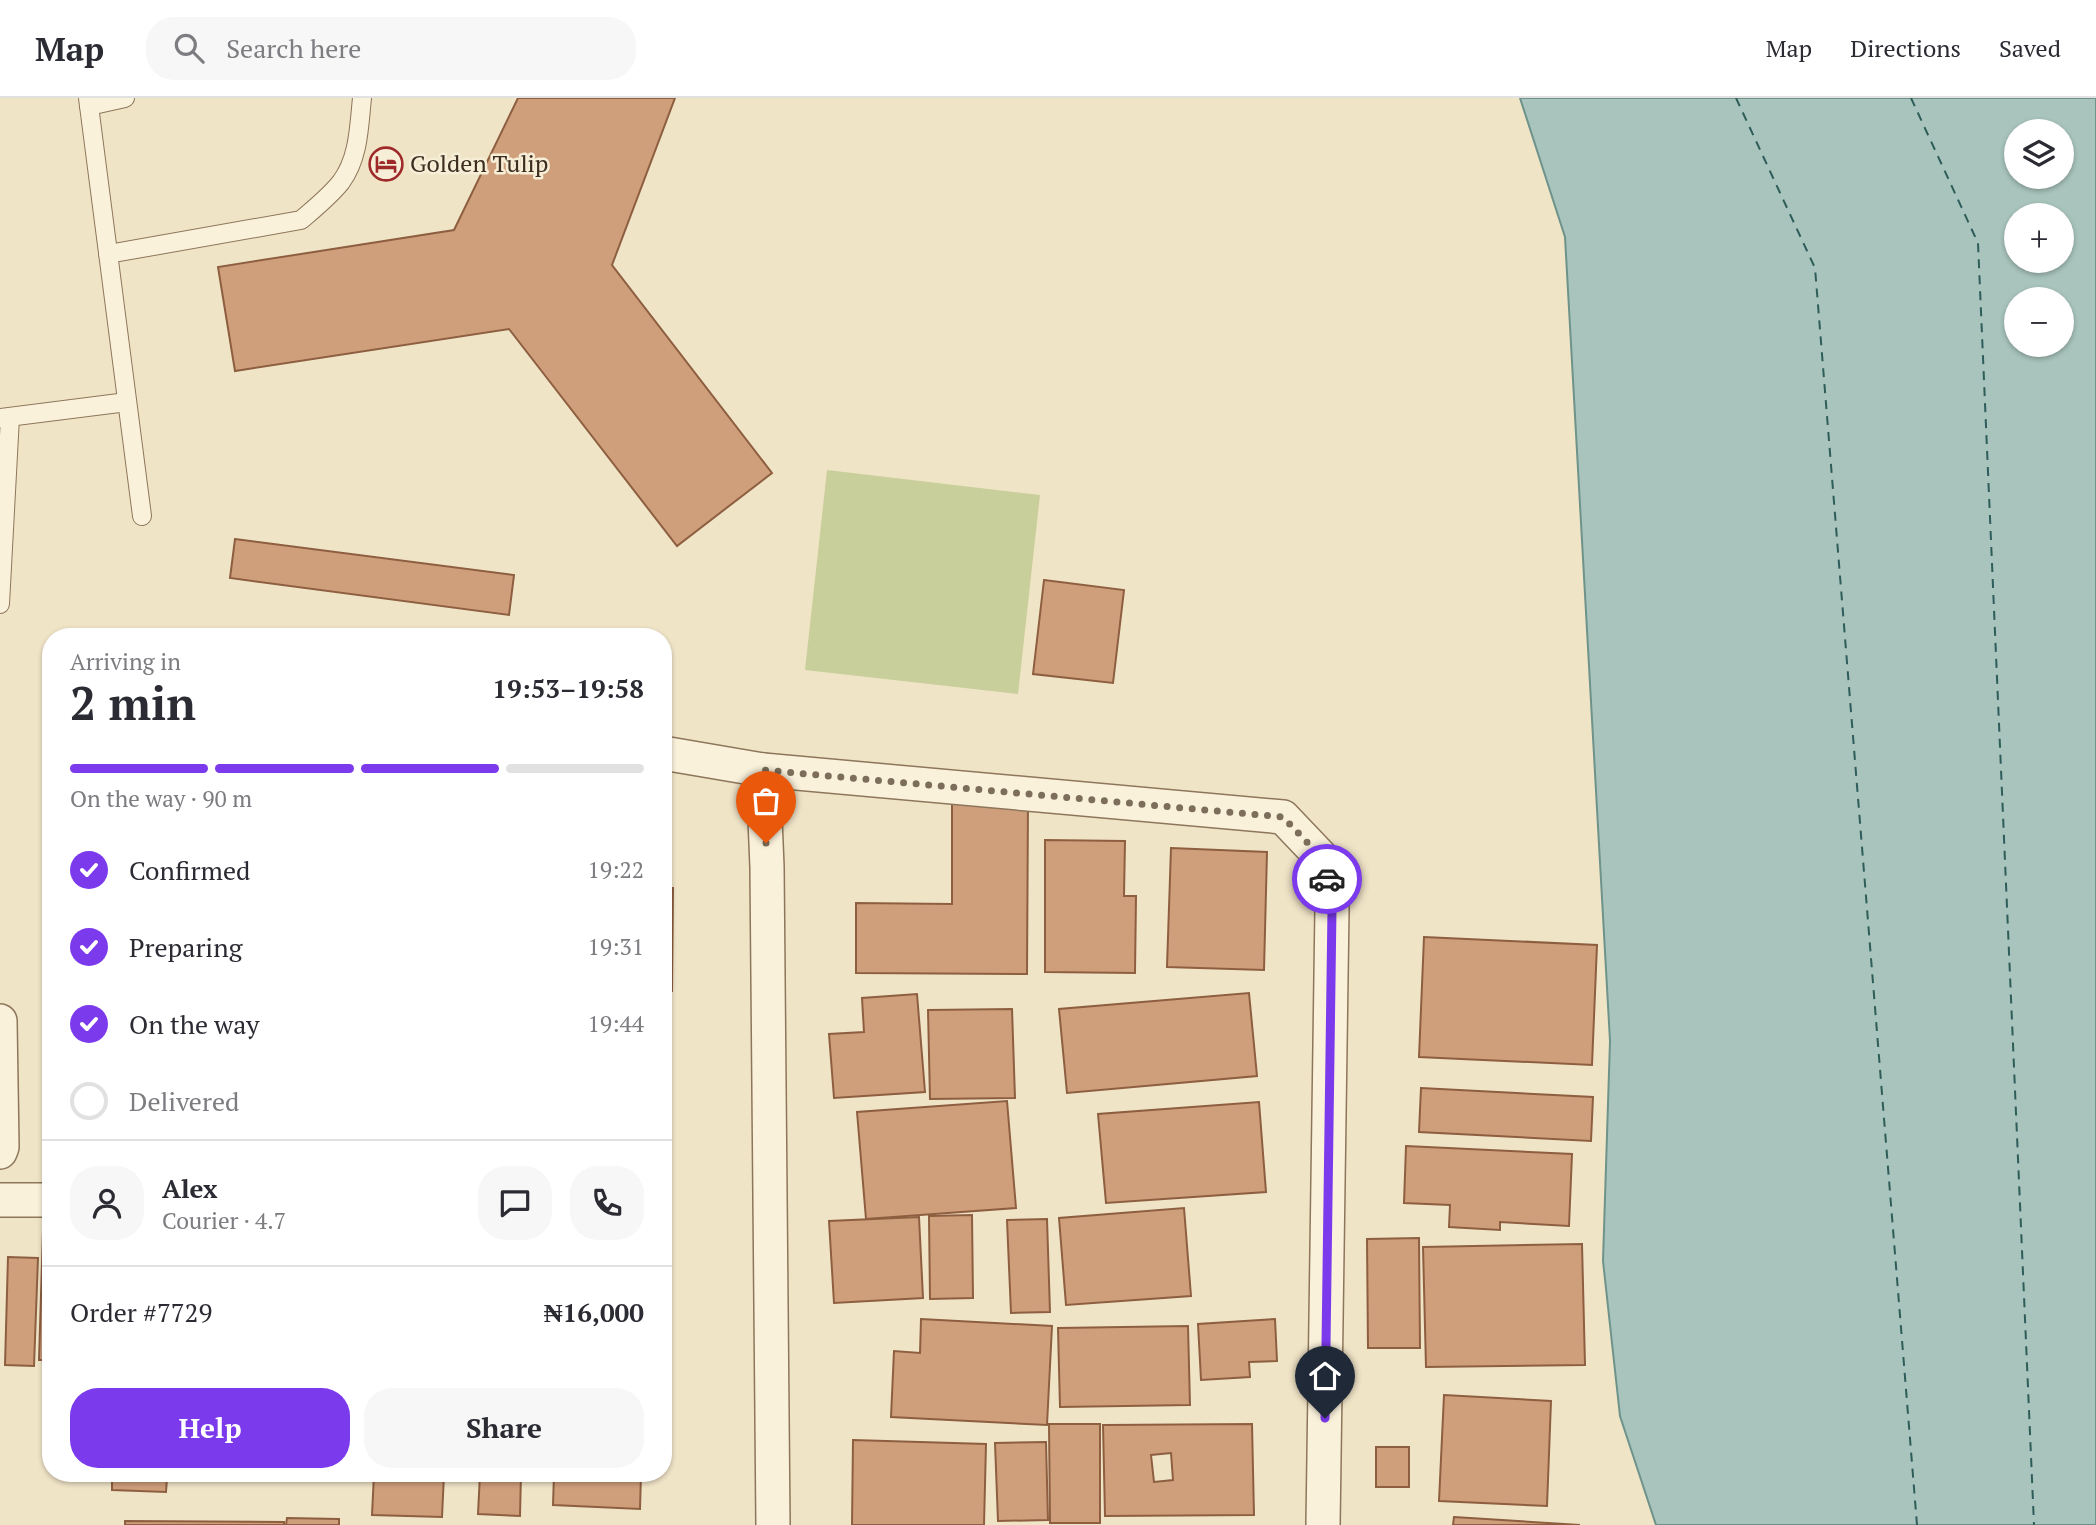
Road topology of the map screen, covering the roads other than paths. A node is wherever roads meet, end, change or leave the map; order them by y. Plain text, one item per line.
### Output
1 (125, 98) edge
2 (362, 98) edge
3 (88, 102) edge
4 (108, 254) junction
5 (127, 402) junction
6 (5, 418) edge
7 (142, 516) dead end
8 (0, 604) edge
9 (672, 754) edge
10 (763, 770) junction
11 (0, 1021) edge
12 (0, 1152) edge
13 (0, 1200) edge
14 (42, 1200) edge
15 (773, 1525) edge
16 (1323, 1525) edge

1 - 3 lane
2 - 4 lane
3 - 4 lane
4 - 5 lane
5 - 6 lane
5 - 7 lane
6 - 8 lane
9 - 10 street
10 - 15 street
10 - 16 street
11 - 12 street
13 - 14 street

